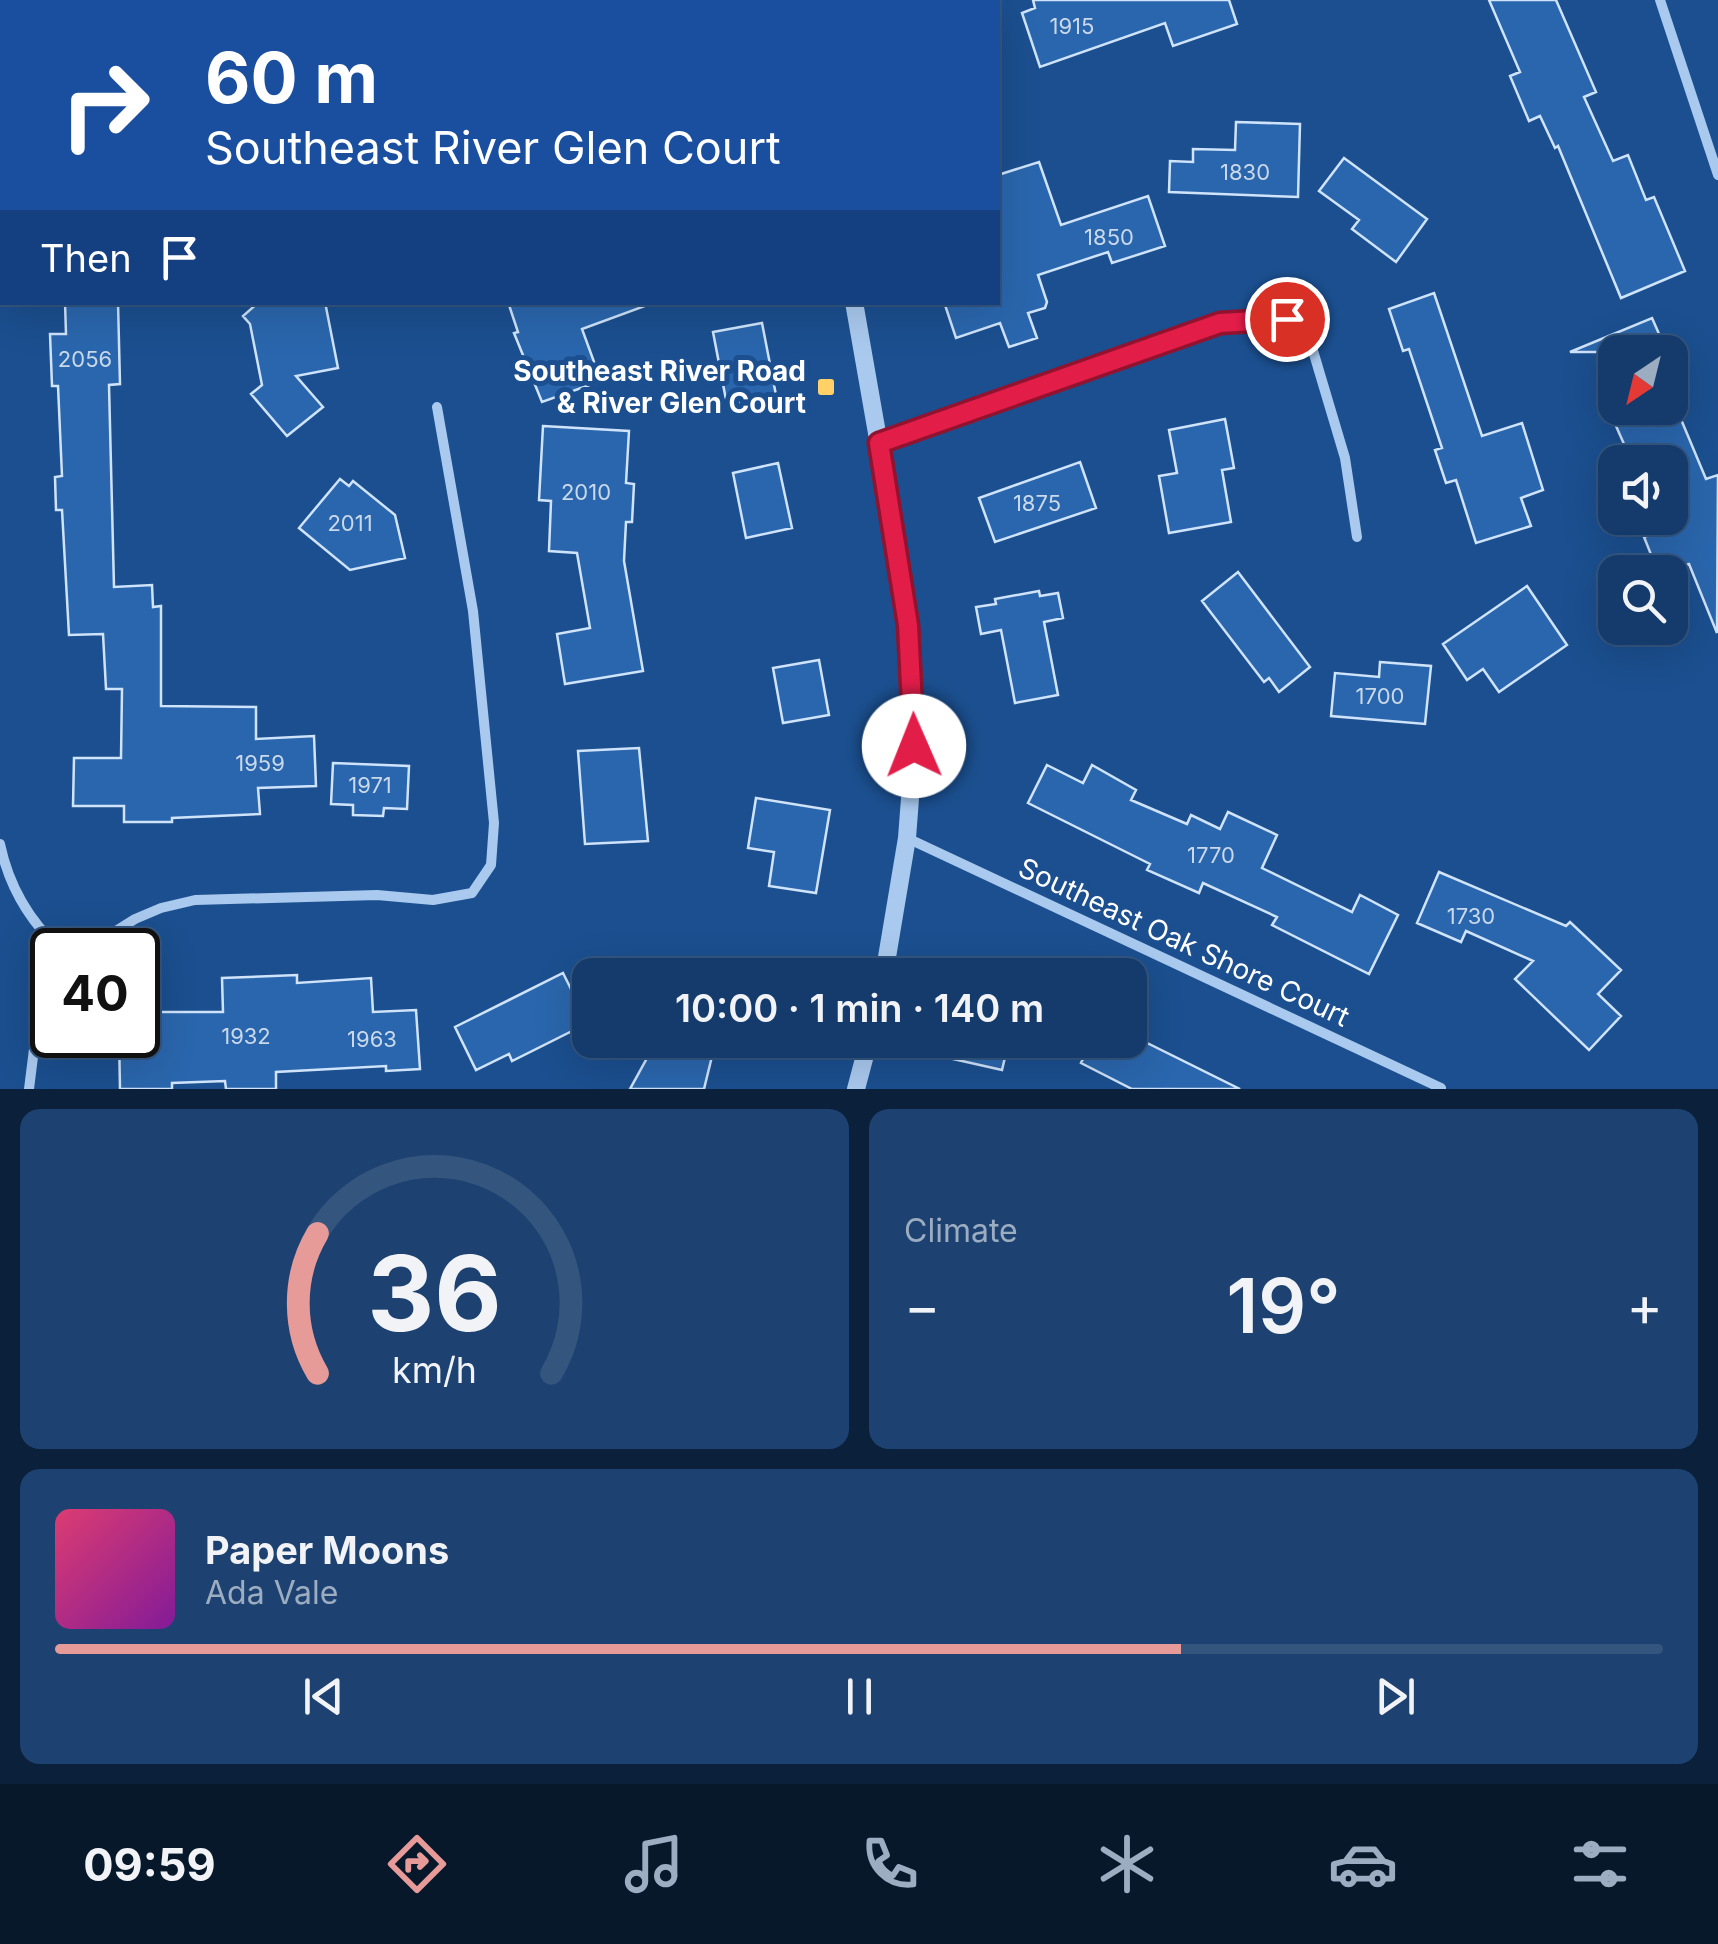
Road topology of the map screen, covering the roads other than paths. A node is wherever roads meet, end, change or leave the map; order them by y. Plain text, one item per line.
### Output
1 (1660, 0) edge
2 (1718, 175) edge
3 (855, 305) edge
4 (438, 407) dead end
5 (879, 443) junction
6 (1357, 537) dead end
7 (907, 838) junction
8 (0, 844) edge
9 (42, 928) edge
10 (121, 928) edge
11 (887, 958) edge
12 (33, 1058) edge
13 (864, 1058) edge
14 (1441, 1088) edge
15 (29, 1089) edge
16 (856, 1089) edge

1 - 2 street
3 - 5 street
4 - 10 street
5 - 6 street
5 - 7 street
7 - 11 street
7 - 14 street, Southeast Oak Shore Court
8 - 9 street
12 - 15 street
13 - 16 street

